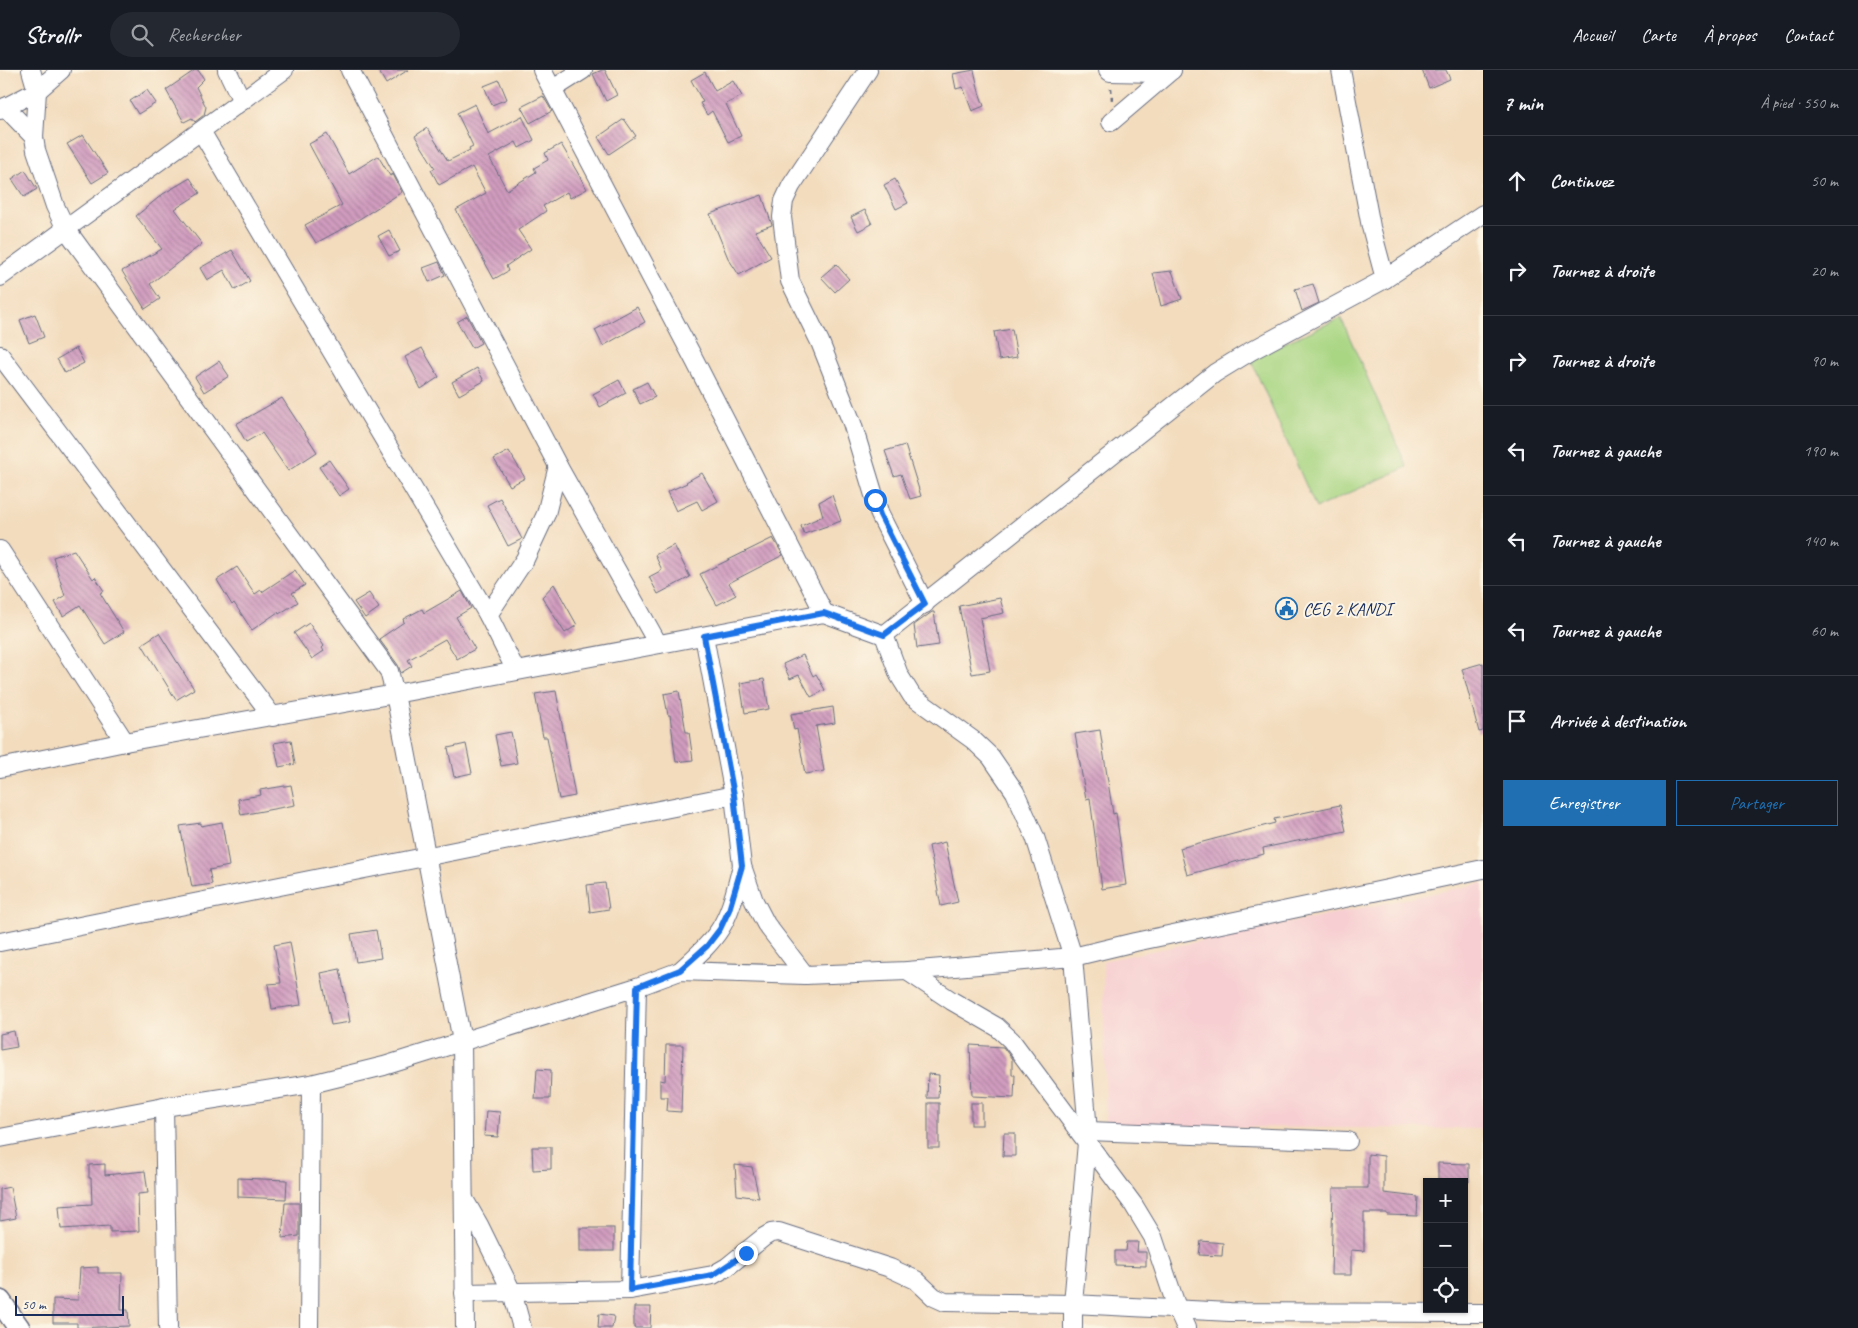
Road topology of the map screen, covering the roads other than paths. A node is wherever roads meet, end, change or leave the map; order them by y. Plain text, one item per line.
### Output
1 (31, 70) edge
2 (61, 70) edge
3 (227, 70) edge
4 (284, 70) edge
5 (350, 70) edge
6 (542, 70) edge
7 (583, 70) edge
8 (868, 70) edge
9 (1172, 70) edge
10 (1341, 70) edge
11 (1109, 71) edge
12 (553, 89) junction
13 (37, 91) junction
14 (242, 101) junction
15 (3, 109) edge
16 (1112, 120) road end
17 (200, 131) junction
18 (34, 137) junction
19 (1483, 214) edge
20 (66, 229) junction
21 (0, 276) edge
22 (1385, 279) junction
23 (0, 355) edge
24 (558, 466) junction
25 (573, 493) junction
26 (546, 514) junction
27 (0, 550) edge
28 (925, 604) junction
29 (824, 613) junction
30 (488, 615) junction
31 (884, 635) junction
32 (704, 636) junction
33 (658, 644) junction
34 (516, 671) junction
35 (395, 694) junction
36 (273, 717) junction
37 (125, 742) junction
38 (0, 768) edge
39 (734, 795) junction
40 (426, 857) junction
41 (742, 866) junction
42 (1483, 868) edge
43 (0, 942) edge
44 (1073, 957) junction
45 (680, 970) junction
46 (907, 971) junction
47 (805, 975) junction
48 (637, 987) junction
49 (462, 1041) junction
50 (311, 1084) junction
51 (164, 1107) junction
52 (1088, 1137) junction
53 (0, 1138) edge
54 (1348, 1141) dead end
55 (464, 1198) junction
56 (630, 1290) junction
57 (512, 1292) junction
58 (464, 1293) junction
59 (1074, 1304) junction
60 (1177, 1308) junction
61 (1483, 1312) edge
62 (1231, 1320) edge
63 (168, 1328) edge
64 (309, 1328) edge
65 (465, 1328) edge
66 (522, 1328) edge
67 (1074, 1328) edge
68 (1186, 1328) edge

1 - 13 street
2 - 13 street
3 - 14 street
4 - 14 street
5 - 24 street
6 - 12 street
7 - 12 street
8 - 28 street
9 - 11 street
9 - 16 street
10 - 22 street
12 - 29 street
13 - 15 street
13 - 18 street
14 - 17 street
15 - 18 street
17 - 20 street
17 - 30 street
18 - 20 street
19 - 22 street
20 - 21 street
20 - 35 street
22 - 28 street
23 - 36 street
24 - 25 street
24 - 26 street
25 - 26 street
25 - 33 street
26 - 30 street
27 - 37 street
28 - 31 street
29 - 31 street
29 - 32 street
30 - 34 street
31 - 44 street
32 - 33 street
32 - 39 street
33 - 34 street
34 - 35 street
35 - 36 street
35 - 40 street
36 - 37 street
37 - 38 street
39 - 40 street
39 - 41 street
40 - 43 street
40 - 49 street
41 - 45 street
41 - 47 street
42 - 44 street
44 - 46 street
44 - 52 street
45 - 47 street
45 - 48 street
46 - 47 street
46 - 52 street
48 - 49 street
48 - 56 street
49 - 50 street
49 - 55 street
50 - 51 street
50 - 64 street
51 - 53 street
51 - 63 street
52 - 54 street
52 - 59 street
52 - 60 street
55 - 57 street
55 - 58 street
56 - 57 street
56 - 59 street
57 - 58 street
57 - 66 street
58 - 65 street
59 - 60 street
59 - 67 street
60 - 62 street
60 - 68 street
61 - 62 street

